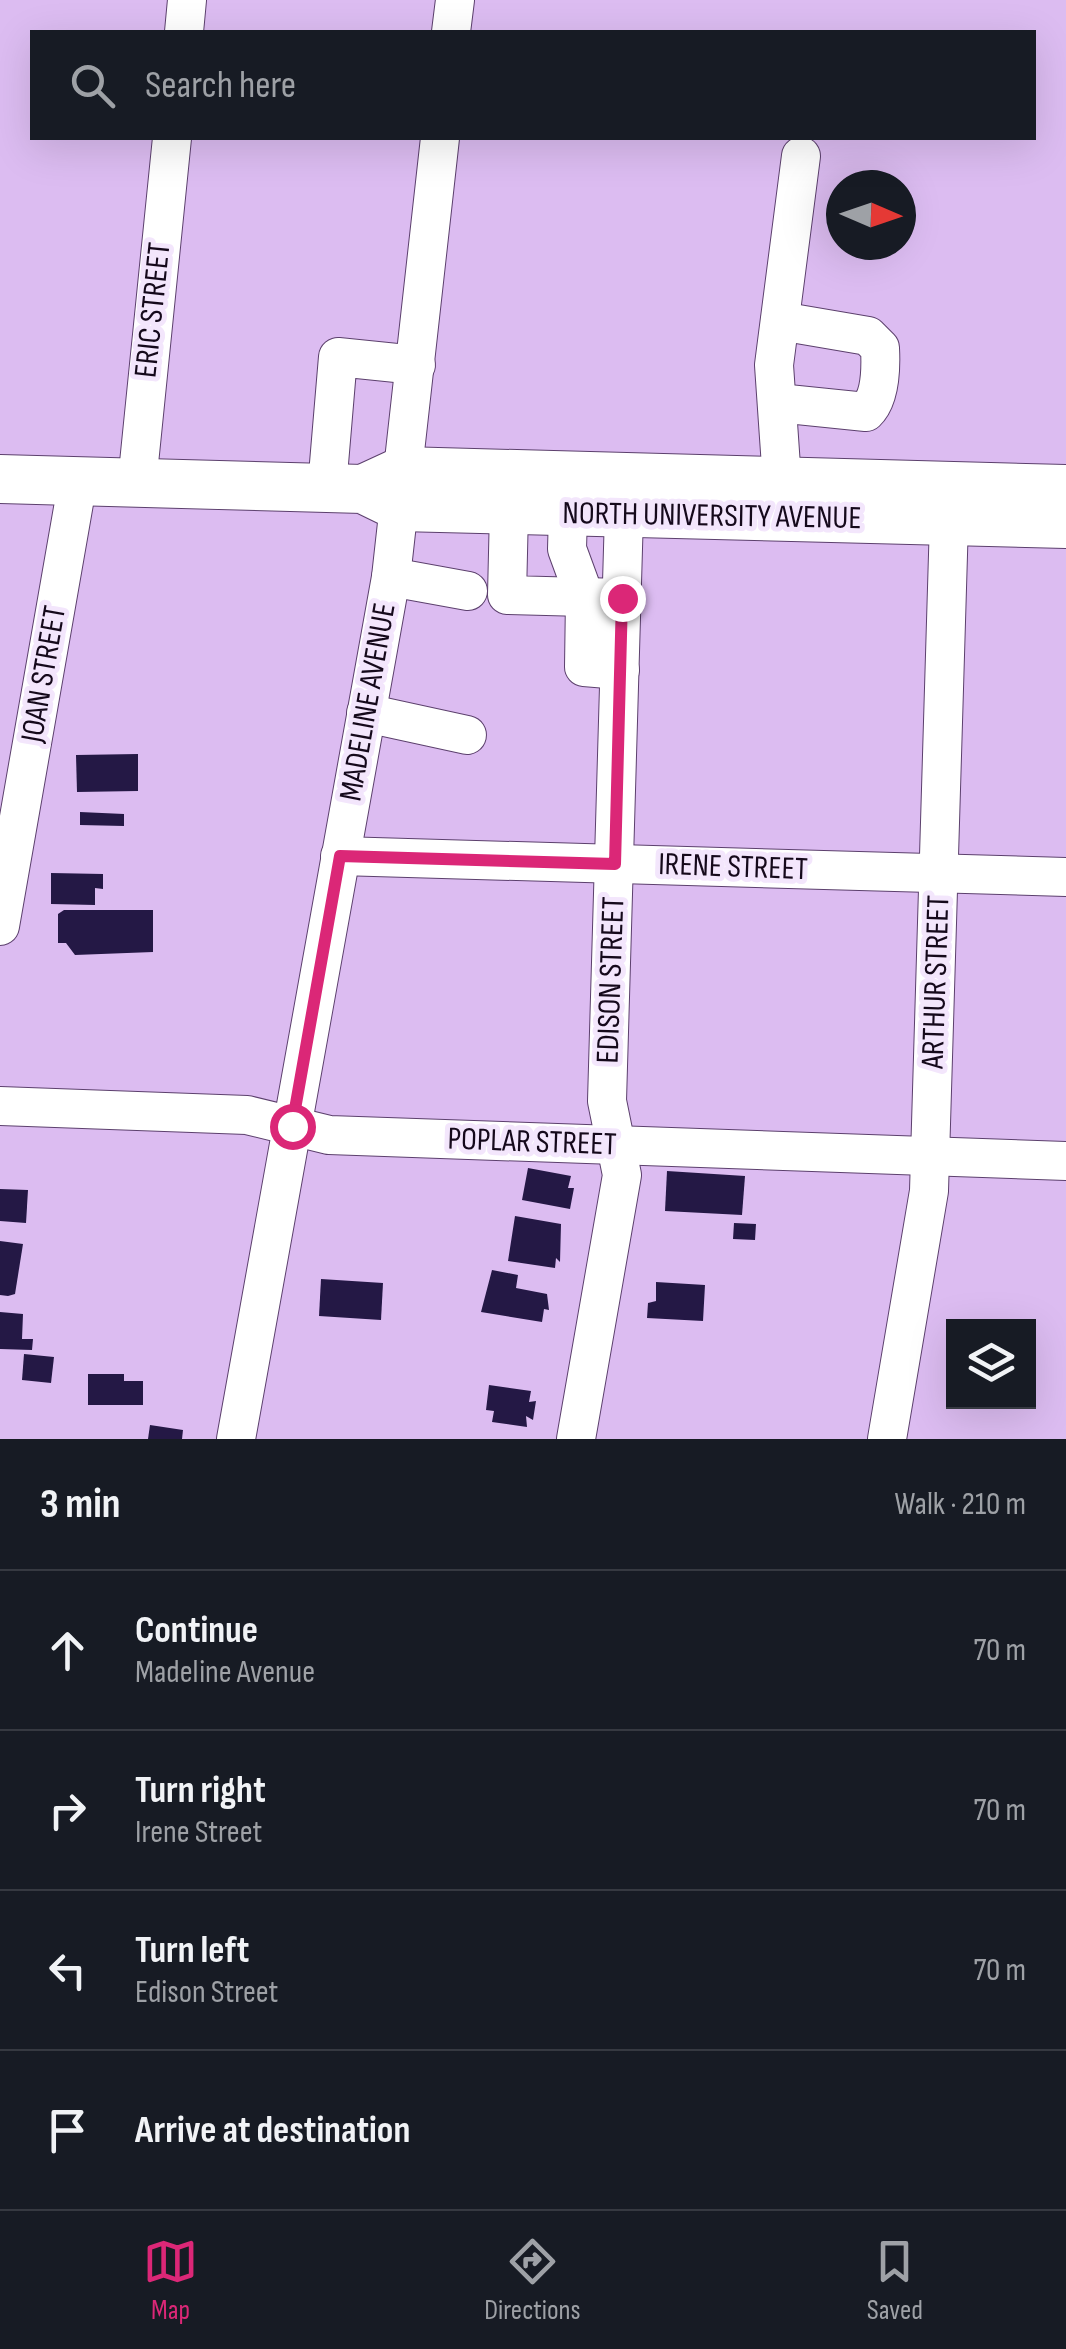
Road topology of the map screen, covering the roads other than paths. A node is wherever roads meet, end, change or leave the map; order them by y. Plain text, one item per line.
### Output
1 (187, 0) edge
2 (454, 0) edge
3 (184, 30) edge
4 (451, 30) edge
5 (172, 140) edge
6 (440, 140) edge
7 (801, 156) dead end
8 (780, 321) junction
9 (416, 365) junction
10 (778, 403) junction
11 (0, 480) edge
12 (78, 480) junction
13 (782, 480) junction
14 (137, 483) junction
15 (373, 488) junction
16 (1066, 489) edge
17 (624, 514) junction
18 (950, 521) junction
19 (1066, 524) edge
20 (508, 529) junction
21 (567, 531) junction
22 (391, 577) junction
23 (468, 591) dead end
24 (585, 598) junction
25 (622, 598) junction
26 (620, 670) junction
27 (366, 713) junction
28 (467, 735) dead end
29 (340, 856) junction
30 (615, 864) junction
31 (940, 874) junction
32 (1066, 878) edge
33 (0, 926) edge
34 (0, 1106) edge
35 (292, 1126) junction
36 (618, 1145) junction
37 (930, 1156) junction
38 (1066, 1161) edge
39 (236, 1439) edge
40 (576, 1439) edge
41 (887, 1439) edge

1 - 3 street
2 - 4 street
5 - 14 street, ERIC STREET
6 - 9 street, MADELINE AVENUE
7 - 8 street
8 - 10 street
8 - 10 street
9 - 15 street, MADELINE AVENUE
9 - 15 street
10 - 13 street
11 - 12 main road, NORTH UNIVERSITY AVENUE
12 - 14 main road, NORTH UNIVERSITY AVENUE
12 - 33 street, JOAN STREET
13 - 15 main road, NORTH UNIVERSITY AVENUE
13 - 16 main road, NORTH UNIVERSITY AVENUE
14 - 15 main road, NORTH UNIVERSITY AVENUE
15 - 20 main road, NORTH UNIVERSITY AVENUE
15 - 22 street, MADELINE AVENUE
17 - 18 main road, NORTH UNIVERSITY AVENUE
17 - 21 main road, NORTH UNIVERSITY AVENUE
17 - 25 street, EDISON STREET
18 - 19 main road, NORTH UNIVERSITY AVENUE
18 - 31 street, ARTHUR STREET
20 - 21 main road, NORTH UNIVERSITY AVENUE
20 - 24 street
21 - 24 street
22 - 23 street
22 - 27 street, MADELINE AVENUE
24 - 25 street
24 - 26 street
25 - 26 street, EDISON STREET
26 - 30 street, EDISON STREET
27 - 28 street
27 - 29 street, MADELINE AVENUE
29 - 30 street, IRENE STREET
29 - 35 street, MADELINE AVENUE
30 - 31 street, IRENE STREET
30 - 36 street, EDISON STREET
31 - 32 street, IRENE STREET
31 - 37 street, ARTHUR STREET
34 - 35 street, POPLAR STREET
35 - 36 street, POPLAR STREET
35 - 39 street, MADELINE AVENUE
36 - 37 street, POPLAR STREET
36 - 40 street, EDISON STREET
37 - 38 street, POPLAR STREET
37 - 41 street, ARTHUR STREET

